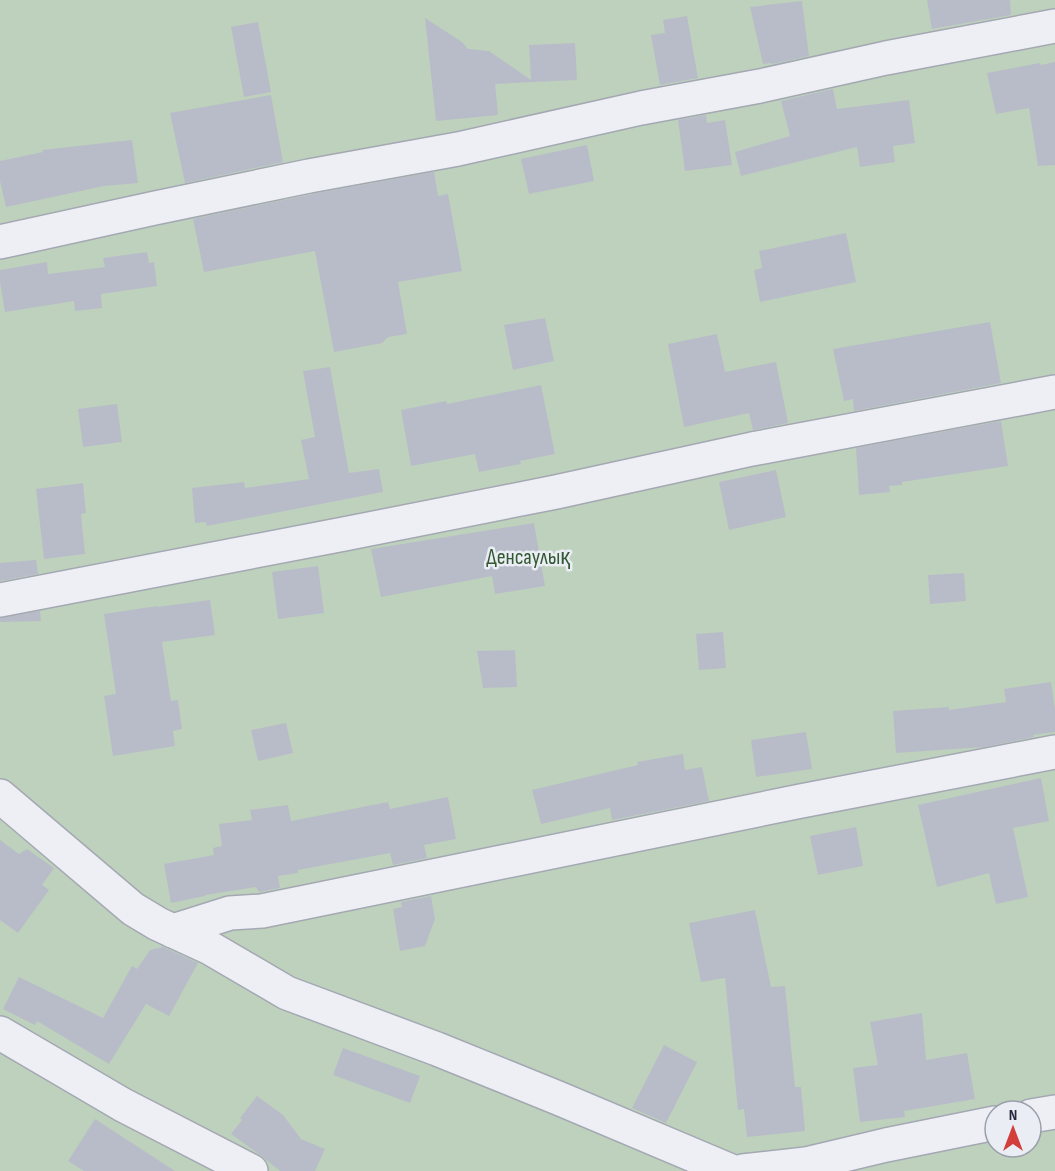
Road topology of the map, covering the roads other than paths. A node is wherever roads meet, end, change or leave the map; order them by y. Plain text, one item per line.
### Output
1 (1055, 26) edge
2 (0, 242) edge
3 (1055, 392) edge
4 (0, 600) edge
5 (1055, 752) edge
6 (0, 796) edge
7 (173, 931) junction
8 (0, 1033) edge
9 (983, 1125) edge
10 (251, 1171) edge
11 (731, 1171) edge
12 (743, 1171) edge

1 - 2 street
3 - 4 street
5 - 7 street
6 - 7 street
7 - 11 street
8 - 10 street
9 - 12 street

